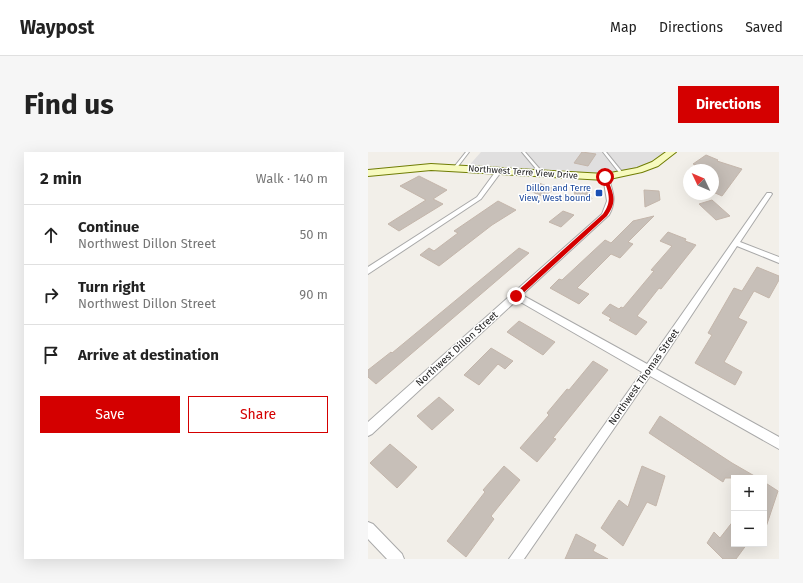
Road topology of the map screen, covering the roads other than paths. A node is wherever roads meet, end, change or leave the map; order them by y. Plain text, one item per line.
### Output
1 (468, 152) edge
2 (523, 152) edge
3 (604, 152) edge
4 (672, 152) edge
5 (455, 168) junction
6 (498, 172) junction
7 (368, 173) edge
8 (622, 174) junction
9 (543, 175) junction
10 (605, 177) junction
11 (769, 194) dead end
12 (736, 243) junction
13 (779, 260) edge
14 (368, 271) edge
15 (516, 296) junction
16 (649, 370) junction
17 (368, 430) edge
18 (779, 443) edge
19 (368, 529) edge
20 (397, 559) edge
21 (516, 559) edge

1 - 5 lane
2 - 9 lane
3 - 8 lane
4 - 8 street, Northwest Terre View Drive
5 - 6 street, Northwest Terre View Drive
5 - 7 street, Northwest Terre View Drive
6 - 9 street, Northwest Terre View Drive
6 - 14 street
8 - 10 street, Northwest Terre View Drive
9 - 10 street, Northwest Terre View Drive
10 - 15 street, Northwest Dillon Street
11 - 12 street, Northwest Thomas Street
12 - 13 street
12 - 16 street, Northwest Thomas Street
15 - 16 street
15 - 17 street, Northwest Dillon Street
16 - 18 street
16 - 21 street, Northwest Thomas Street
19 - 20 street

